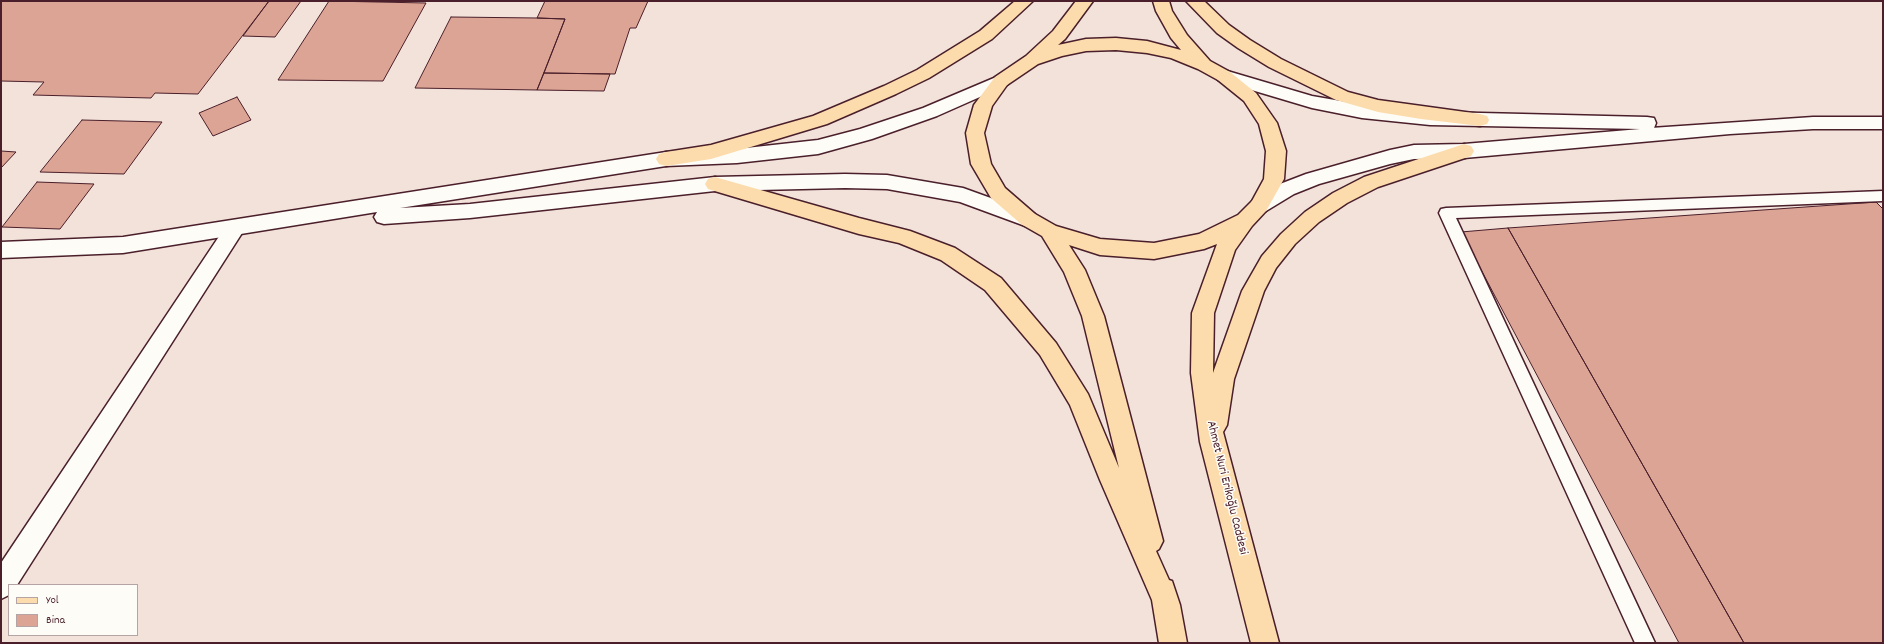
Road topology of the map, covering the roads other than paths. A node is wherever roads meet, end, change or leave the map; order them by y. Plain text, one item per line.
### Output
1 (1025, 1) edge
2 (1085, 1) edge
3 (1160, 1) edge
4 (1194, 1) edge
5 (1032, 60) junction
6 (1204, 65) junction
7 (1224, 76) junction
8 (1001, 81) junction
9 (1480, 120) junction
10 (1883, 123) edge
11 (1730, 128) junction
12 (1464, 151) junction
13 (666, 159) junction
14 (715, 184) junction
15 (1883, 196) edge
16 (1252, 213) junction
17 (1028, 219) junction
18 (235, 228) junction
19 (1049, 231) junction
20 (1, 250) edge
21 (1212, 442) junction
22 (1, 586) edge
23 (1167, 605) junction
24 (1172, 643) edge
25 (1265, 643) edge
26 (1644, 643) edge

1 - 13 main road
2 - 5 main road
3 - 6 main road
4 - 9 main road
5 - 6 main road
5 - 8 main road
6 - 7 main road, Ahmet Nuri Erikoğlu Caddesi
7 - 9 street
7 - 16 main road, Ahmet Nuri Erikoğlu Caddesi
8 - 13 street
8 - 17 main road
9 - 11 street
10 - 11 street
11 - 12 street
12 - 16 street
12 - 21 main road
13 - 18 street
14 - 17 street
14 - 18 street
14 - 23 main road
15 - 26 lane
16 - 19 main road
16 - 21 main road, Ahmet Nuri Erikoğlu Caddesi
17 - 19 main road
18 - 20 street
18 - 22 street
19 - 23 main road
21 - 25 main road, Ahmet Nuri Erikoğlu Caddesi
23 - 24 main road

